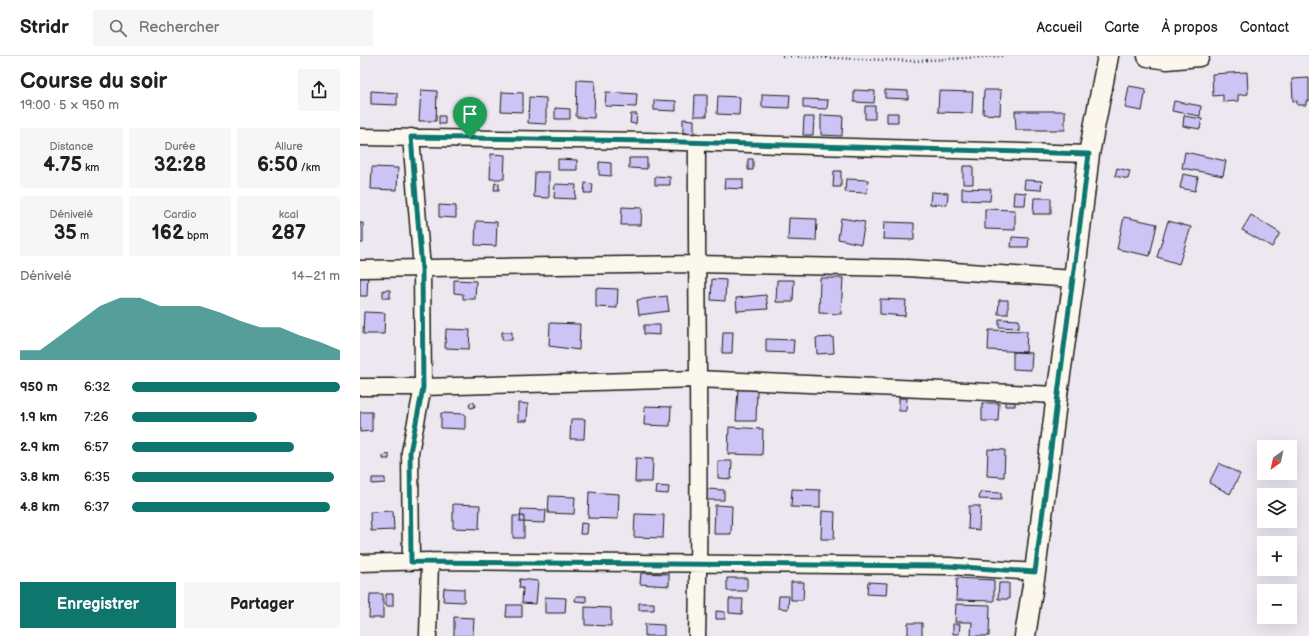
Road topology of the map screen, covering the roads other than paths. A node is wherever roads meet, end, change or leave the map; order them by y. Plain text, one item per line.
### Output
1 (1108, 56) edge
2 (1148, 56) edge
3 (1199, 56) edge
4 (360, 136) edge
5 (411, 137) junction
6 (697, 142) junction
7 (1089, 154) junction
8 (696, 264) junction
9 (360, 269) edge
10 (422, 269) junction
11 (1074, 278) junction
12 (697, 379) junction
13 (360, 386) edge
14 (423, 388) junction
15 (1057, 396) junction
16 (430, 561) junction
17 (411, 562) junction
18 (360, 563) edge
19 (699, 565) junction
20 (1035, 572) junction
21 (428, 636) edge
22 (697, 636) edge
23 (1025, 636) edge

1 - 7 street
2 - 3 street
4 - 5 street
5 - 6 street
5 - 10 street
6 - 7 street
6 - 8 street
7 - 11 street
8 - 10 street
8 - 11 street
8 - 12 street
9 - 10 street
10 - 14 street
11 - 15 street
12 - 14 street
12 - 15 street
12 - 19 street
13 - 14 street
14 - 17 street
15 - 20 street
16 - 17 street
16 - 19 street
16 - 21 street
17 - 18 street
19 - 20 street
19 - 22 street
20 - 23 street

